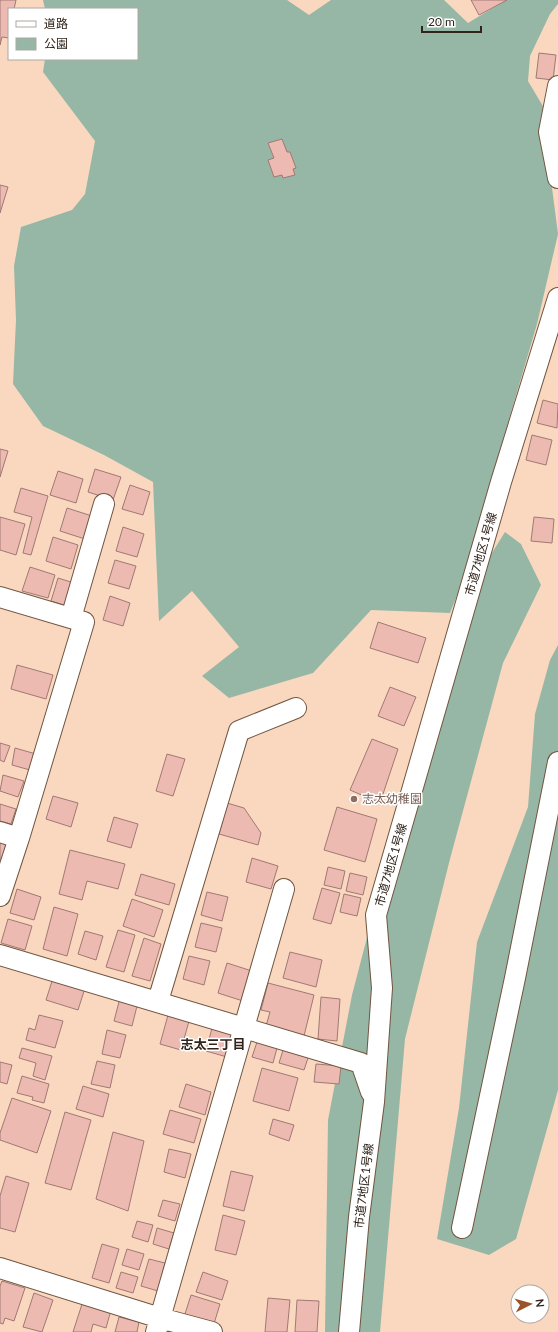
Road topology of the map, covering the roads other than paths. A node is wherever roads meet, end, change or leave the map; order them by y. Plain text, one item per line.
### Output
1 (558, 86) edge
2 (558, 178) edge
3 (558, 298) edge
4 (104, 504) dead end
5 (0, 597) edge
6 (71, 618) junction
7 (296, 708) dead end
8 (558, 762) edge
9 (0, 832) edge
10 (20, 838) junction
11 (284, 889) dead end
12 (0, 896) edge
13 (0, 955) edge
14 (158, 1001) junction
15 (243, 1028) junction
16 (374, 1102) junction
17 (462, 1228) dead end
18 (0, 1268) edge
19 (158, 1325) edge
20 (212, 1332) edge
21 (349, 1332) edge

1 - 2 street
3 - 16 street, 市道7地区1号線
4 - 6 street
5 - 6 street
6 - 10 street
7 - 14 street
8 - 17 street
9 - 10 street
10 - 12 street
11 - 15 street
13 - 14 street
14 - 15 street
15 - 16 street
15 - 19 street
16 - 21 street, 市道7地区1号線
18 - 19 street
19 - 20 street

